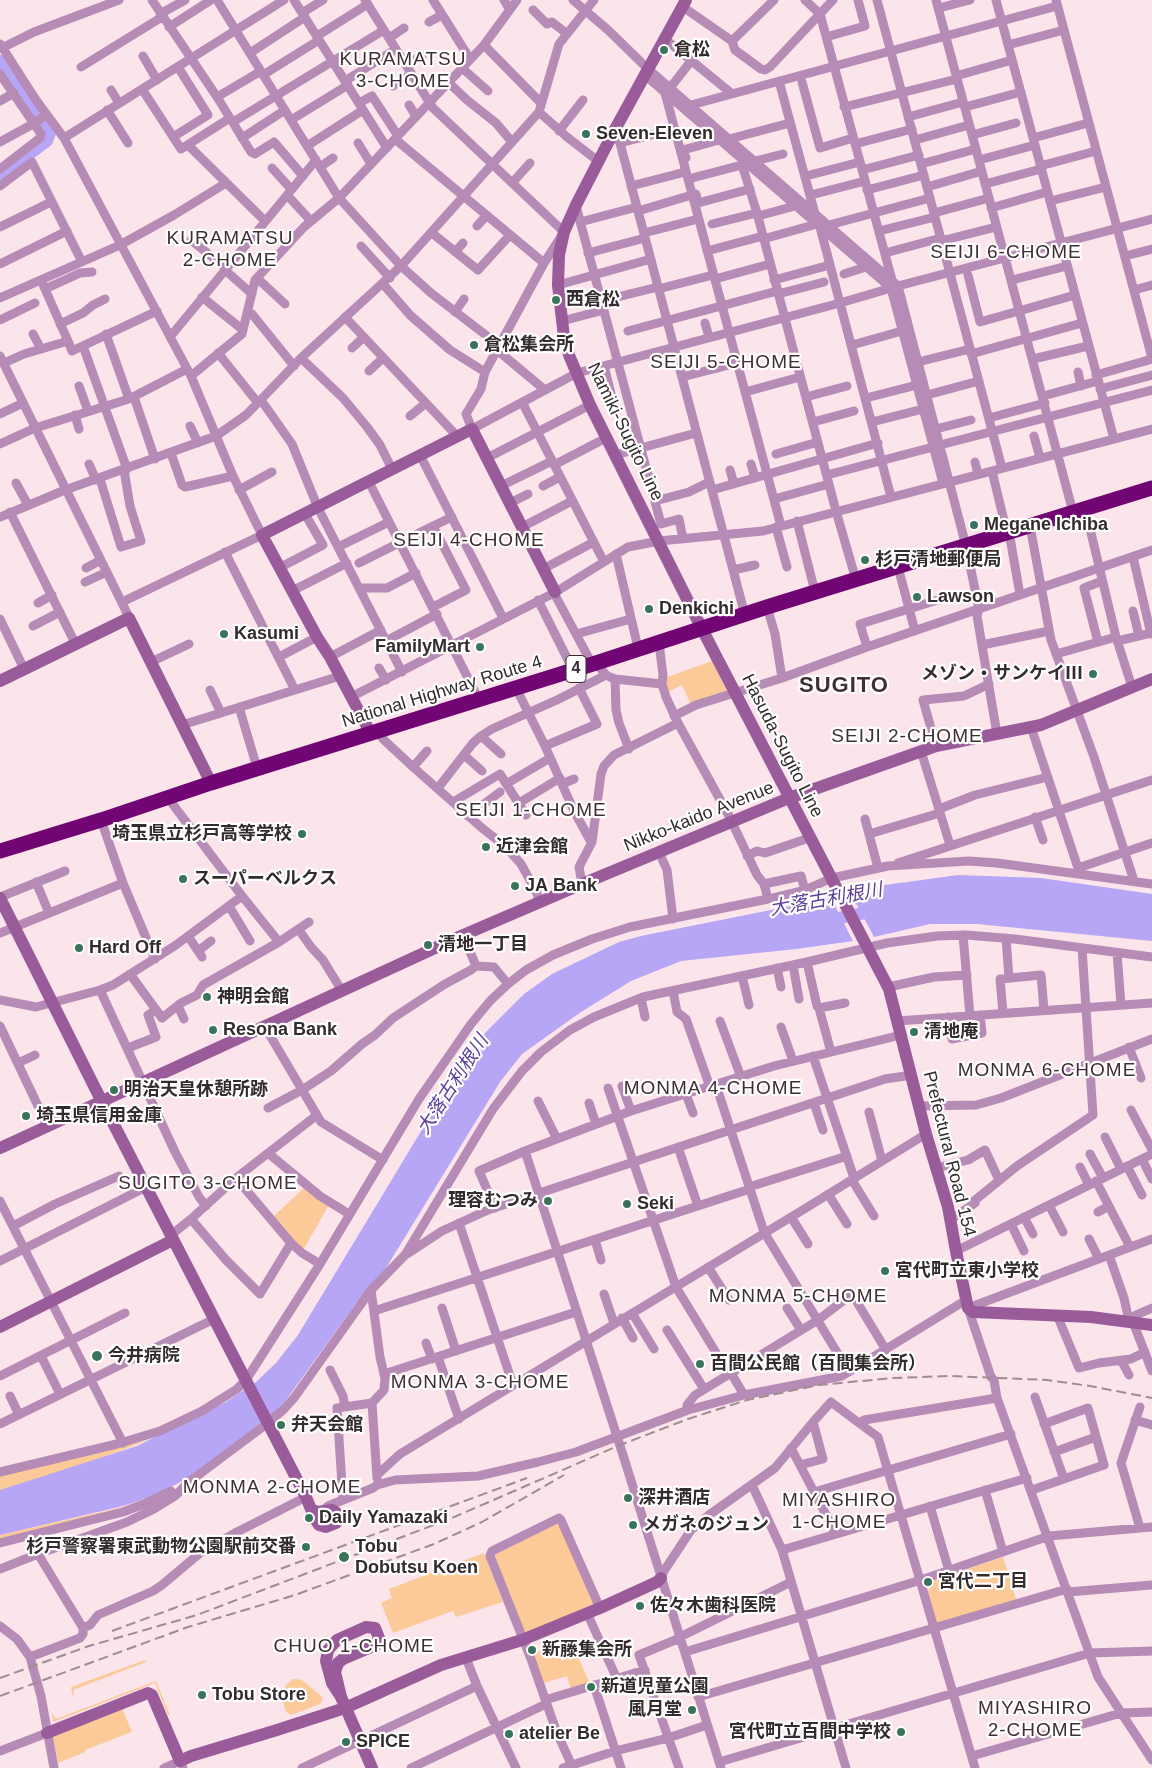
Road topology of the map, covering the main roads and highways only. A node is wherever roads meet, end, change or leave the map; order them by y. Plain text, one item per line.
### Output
1 (685, 4) edge
2 (1152, 488) edge
3 (554, 592) road end
4 (702, 630) junction
5 (1152, 679) edge
6 (0, 680) edge
7 (374, 733) junction
8 (211, 783) junction
9 (789, 798) junction
10 (0, 851) edge
11 (0, 897) edge
12 (867, 948) joint
13 (103, 1102) junction
14 (0, 1148) edge
15 (172, 1237) junction
16 (1152, 1325) edge
17 (0, 1327) edge
18 (340, 1504) road end
19 (661, 1578) road end
20 (343, 1703) junction
21 (48, 1733) road end
22 (182, 1764) edge
23 (372, 1768) edge

1 - 4 main road, Namiki-Sugito Line
2 - 4 highway, National Highway Route 4 / 4
3 - 7 main road
4 - 7 highway, National Highway Route 4 / 4
4 - 9 main road, Hasuda-Sugito Line
5 - 9 main road, Nikko-kaido Avenue
6 - 8 main road
7 - 8 highway, National Highway Route 4 / 4
8 - 10 highway, National Highway Route 4 / 4
9 - 12 main road, Hasuda-Sugito Line
9 - 13 main road, Nikko-kaido Avenue
11 - 13 main road
12 - 16 main road, Prefectural Road 154
13 - 14 main road, Nikko-kaido Avenue
13 - 15 main road
15 - 17 main road
15 - 18 main road
19 - 20 main road
20 - 20 main road
20 - 22 main road
20 - 23 main road
21 - 22 main road

